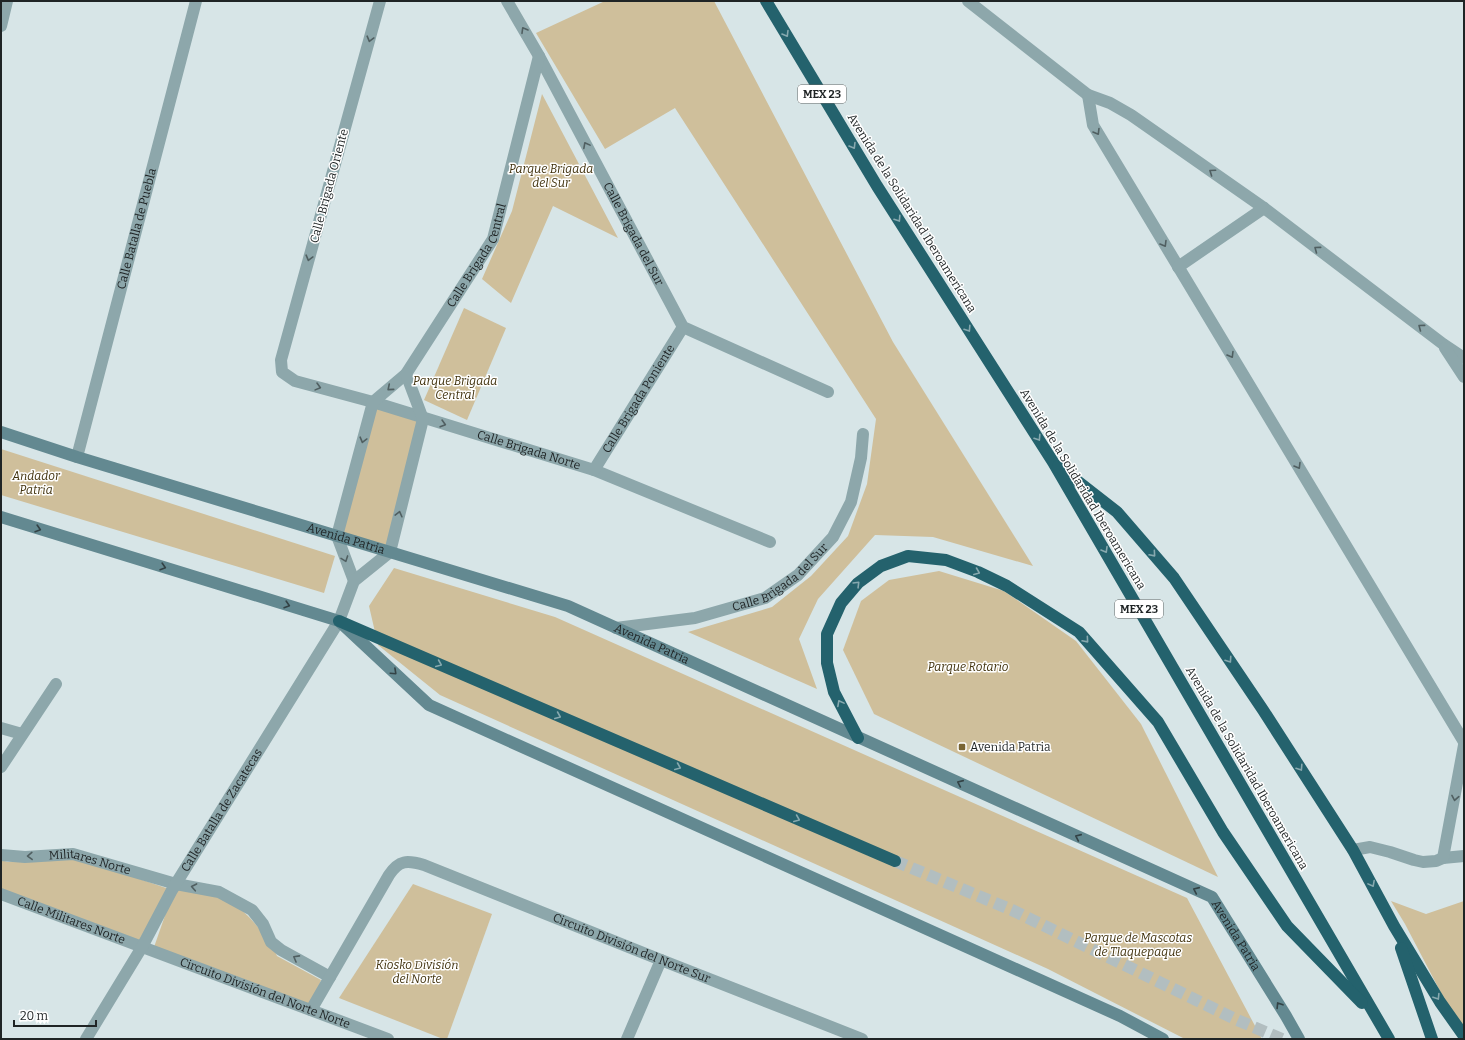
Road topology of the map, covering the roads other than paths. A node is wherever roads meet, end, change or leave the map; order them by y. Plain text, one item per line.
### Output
1 (7, 1) edge
2 (196, 1) edge
3 (380, 1) edge
4 (507, 1) edge
5 (766, 1) edge
6 (968, 1) edge
7 (1, 26) edge
8 (539, 56) junction
9 (1088, 95) junction
10 (1264, 208) junction
11 (1178, 267) junction
12 (683, 327) junction
13 (1443, 344) junction
14 (1464, 358) edge
15 (282, 372) joint
16 (406, 374) junction
17 (1464, 377) edge
18 (828, 392) dead end
19 (373, 402) junction
20 (423, 419) junction
21 (1, 432) edge
22 (863, 434) dead end
23 (77, 457) junction
24 (1053, 462) junction
25 (594, 470) junction
26 (1, 517) edge
27 (337, 536) junction
28 (770, 542) dead end
29 (390, 552) junction
30 (354, 581) junction
31 (339, 621) junction
32 (616, 628) junction
33 (56, 684) dead end
34 (1, 728) edge
35 (22, 734) junction
36 (858, 738) junction
37 (1464, 742) edge
38 (1464, 746) edge
39 (1, 767) edge
40 (1354, 850) junction
41 (1, 855) edge
42 (1464, 856) edge
43 (1444, 858) junction
44 (895, 861) tunnel mouth
45 (176, 884) junction
46 (1, 894) edge
47 (1394, 926) junction
48 (142, 947) junction
49 (660, 960) junction
50 (330, 977) junction
51 (311, 1010) junction
52 (1375, 1016) junction
53 (1464, 1036) edge
54 (86, 1039) edge
55 (388, 1039) edge
56 (628, 1039) edge
57 (862, 1039) edge
58 (1163, 1039) edge
59 (1298, 1039) edge
60 (1389, 1039) edge
61 (1432, 1039) edge

1 - 7 street
2 - 23 street, Calle Batalla de Puebla
3 -> 15 street, Calle Brigada Oriente
8 -> 4 street, Calle Brigada del Sur
5 -> 24 highway, Avenida de la Solidaridad Iberoamericana / MEX 23
6 - 9 street
12 -> 8 street, Calle Brigada del Sur
8 - 16 street, Calle Brigada Central
10 -> 9 street
9 -> 11 street
10 - 11 street
13 -> 10 street
11 -> 37 street
12 - 18 street
12 - 25 street, Calle Brigada Poniente
13 - 14 street
13 - 17 street
15 -> 19 street, Calle Brigada Norte
16 -> 19 street, Calle Brigada Central
16 - 20 street
19 - 20 street, Calle Brigada Norte
19 -> 27 street
20 -> 25 street, Calle Brigada Norte
29 -> 20 street
21 - 23 street, Avenida Patria
22 - 32 street, Calle Brigada del Sur
23 - 27 street, Avenida Patria
24 -> 40 highway
24 -> 52 highway, Avenida de la Solidaridad Iberoamericana / MEX 23
25 - 28 street, Calle Brigada Norte
26 -> 31 street
27 - 29 street, Avenida Patria
27 -> 30 street
29 - 30 street
29 - 32 street, Avenida Patria
30 - 31 street, Calle Batalla de Zacatecas
31 -> 44 highway
31 - 45 street, Calle Batalla de Zacatecas
31 -> 58 street
32 - 36 street, Avenida Patria
33 - 35 street
34 - 35 street
35 - 39 street
36 -> 52 highway
59 -> 36 street, Avenida Patria
38 -> 43 street
40 - 43 street
40 -> 47 highway
45 -> 41 street, Militares Norte
42 - 43 street
45 - 48 street, Calle Batalla de Zacatecas
50 -> 45 street, Militares Norte
46 - 48 street, Calle Militares Norte
47 -> 53 highway
47 - 61 highway
48 - 51 street, Circuito División del Norte Norte
48 - 54 street, Calle Batalla de Zacatecas
49 - 50 street, Circuito División del Norte Sur
49 - 56 street
49 - 57 street, Circuito División del Norte Sur
50 - 51 street
51 - 55 street, Circuito División del Norte Norte
52 - 60 highway, Avenida de la Solidaridad Iberoamericana / MEX 23

